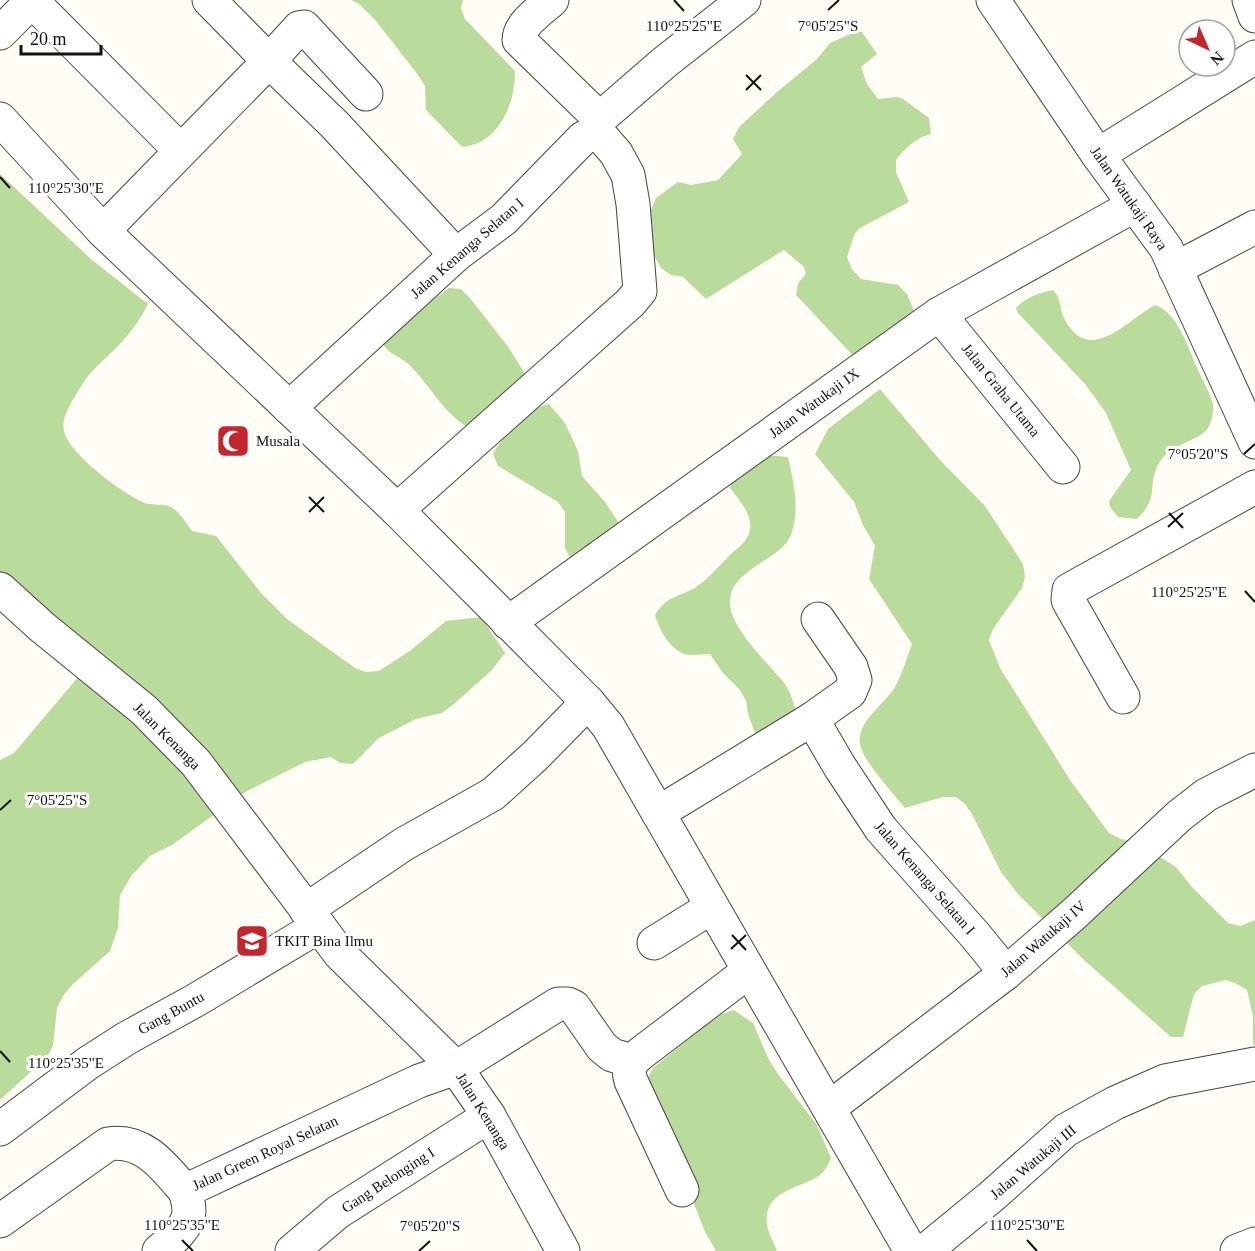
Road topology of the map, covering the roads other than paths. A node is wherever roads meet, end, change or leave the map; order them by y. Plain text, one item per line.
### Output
1 (209, 0) edge
2 (552, 0) edge
3 (744, 0) edge
4 (993, 0) edge
5 (1249, 0) edge
6 (1255, 16) edge
7 (0, 33) edge
8 (1255, 57) edge
9 (269, 61) junction
10 (366, 94) dead end
11 (0, 119) edge
12 (180, 150) junction
13 (1098, 155) junction
14 (1135, 205) junction
15 (1255, 227) edge
16 (103, 231) junction
17 (456, 255) junction
18 (1175, 269) junction
19 (939, 314) junction
20 (1246, 394) edge
21 (289, 408) junction
22 (1255, 442) edge
23 (1064, 467) dead end
24 (1255, 487) edge
25 (397, 510) junction
26 (0, 589) edge
27 (818, 620) dead end
28 (508, 624) junction
29 (1123, 697) dead end
30 (588, 702) junction
31 (812, 719) junction
32 (1255, 770) edge
33 (658, 813) junction
34 (712, 907) junction
35 (312, 918) junction
36 (654, 943) dead end
37 (750, 971) junction
38 (1006, 973) junction
39 (632, 1061) junction
40 (1255, 1064) edge
41 (456, 1068) junction
42 (829, 1108) junction
43 (489, 1116) junction
44 (0, 1129) edge
45 (682, 1190) dead end
46 (185, 1191) junction
47 (0, 1221) edge
48 (1255, 1244) edge
49 (159, 1251) edge
50 (292, 1251) edge
51 (563, 1251) edge
52 (911, 1251) edge
53 (925, 1251) edge
54 (1237, 1251) edge

1 - 9 street
2 - 3 street
4 - 13 street, Jalan Watukaji Raya
5 - 6 street
7 - 12 street
8 - 13 street
9 - 10 street
9 - 12 street
9 - 17 street
11 - 16 street
12 - 16 street
13 - 14 street, Jalan Watukaji Raya
14 - 18 street, Jalan Watukaji Raya
14 - 19 street, Jalan Watukaji IX
15 - 18 street
16 - 21 street
17 - 21 street, Jalan Kenanga Selatan I
17 - 25 street, Jalan Kenanga Selatan I
18 - 20 street, Jalan Watukaji Raya
19 - 23 street, Jalan Graha Utama
19 - 28 street, Jalan Watukaji IX
20 - 22 street, Jalan Watukaji Raya
21 - 25 street
24 - 29 street
25 - 28 street
26 - 35 street, Jalan Kenanga
27 - 31 street
28 - 30 street
30 - 33 street
30 - 35 street
31 - 33 street
31 - 38 street, Jalan Kenanga Selatan I
32 - 38 street, Jalan Watukaji IV
33 - 34 street
34 - 36 street
34 - 37 street
35 - 41 street, Jalan Kenanga
35 - 44 street, Gang Buntu
37 - 39 street
37 - 42 street
38 - 42 street, Jalan Watukaji IV
39 - 41 street, Jalan Green Royal Selatan
39 - 45 street
40 - 53 street, Jalan Watukaji III
41 - 43 street, Jalan Kenanga
41 - 46 street, Jalan Green Royal Selatan
42 - 52 street
43 - 50 street, Gang Belonging I
43 - 51 street, Jalan Kenanga
46 - 47 street, Jalan Green Royal Selatan
46 - 49 street
48 - 54 street

